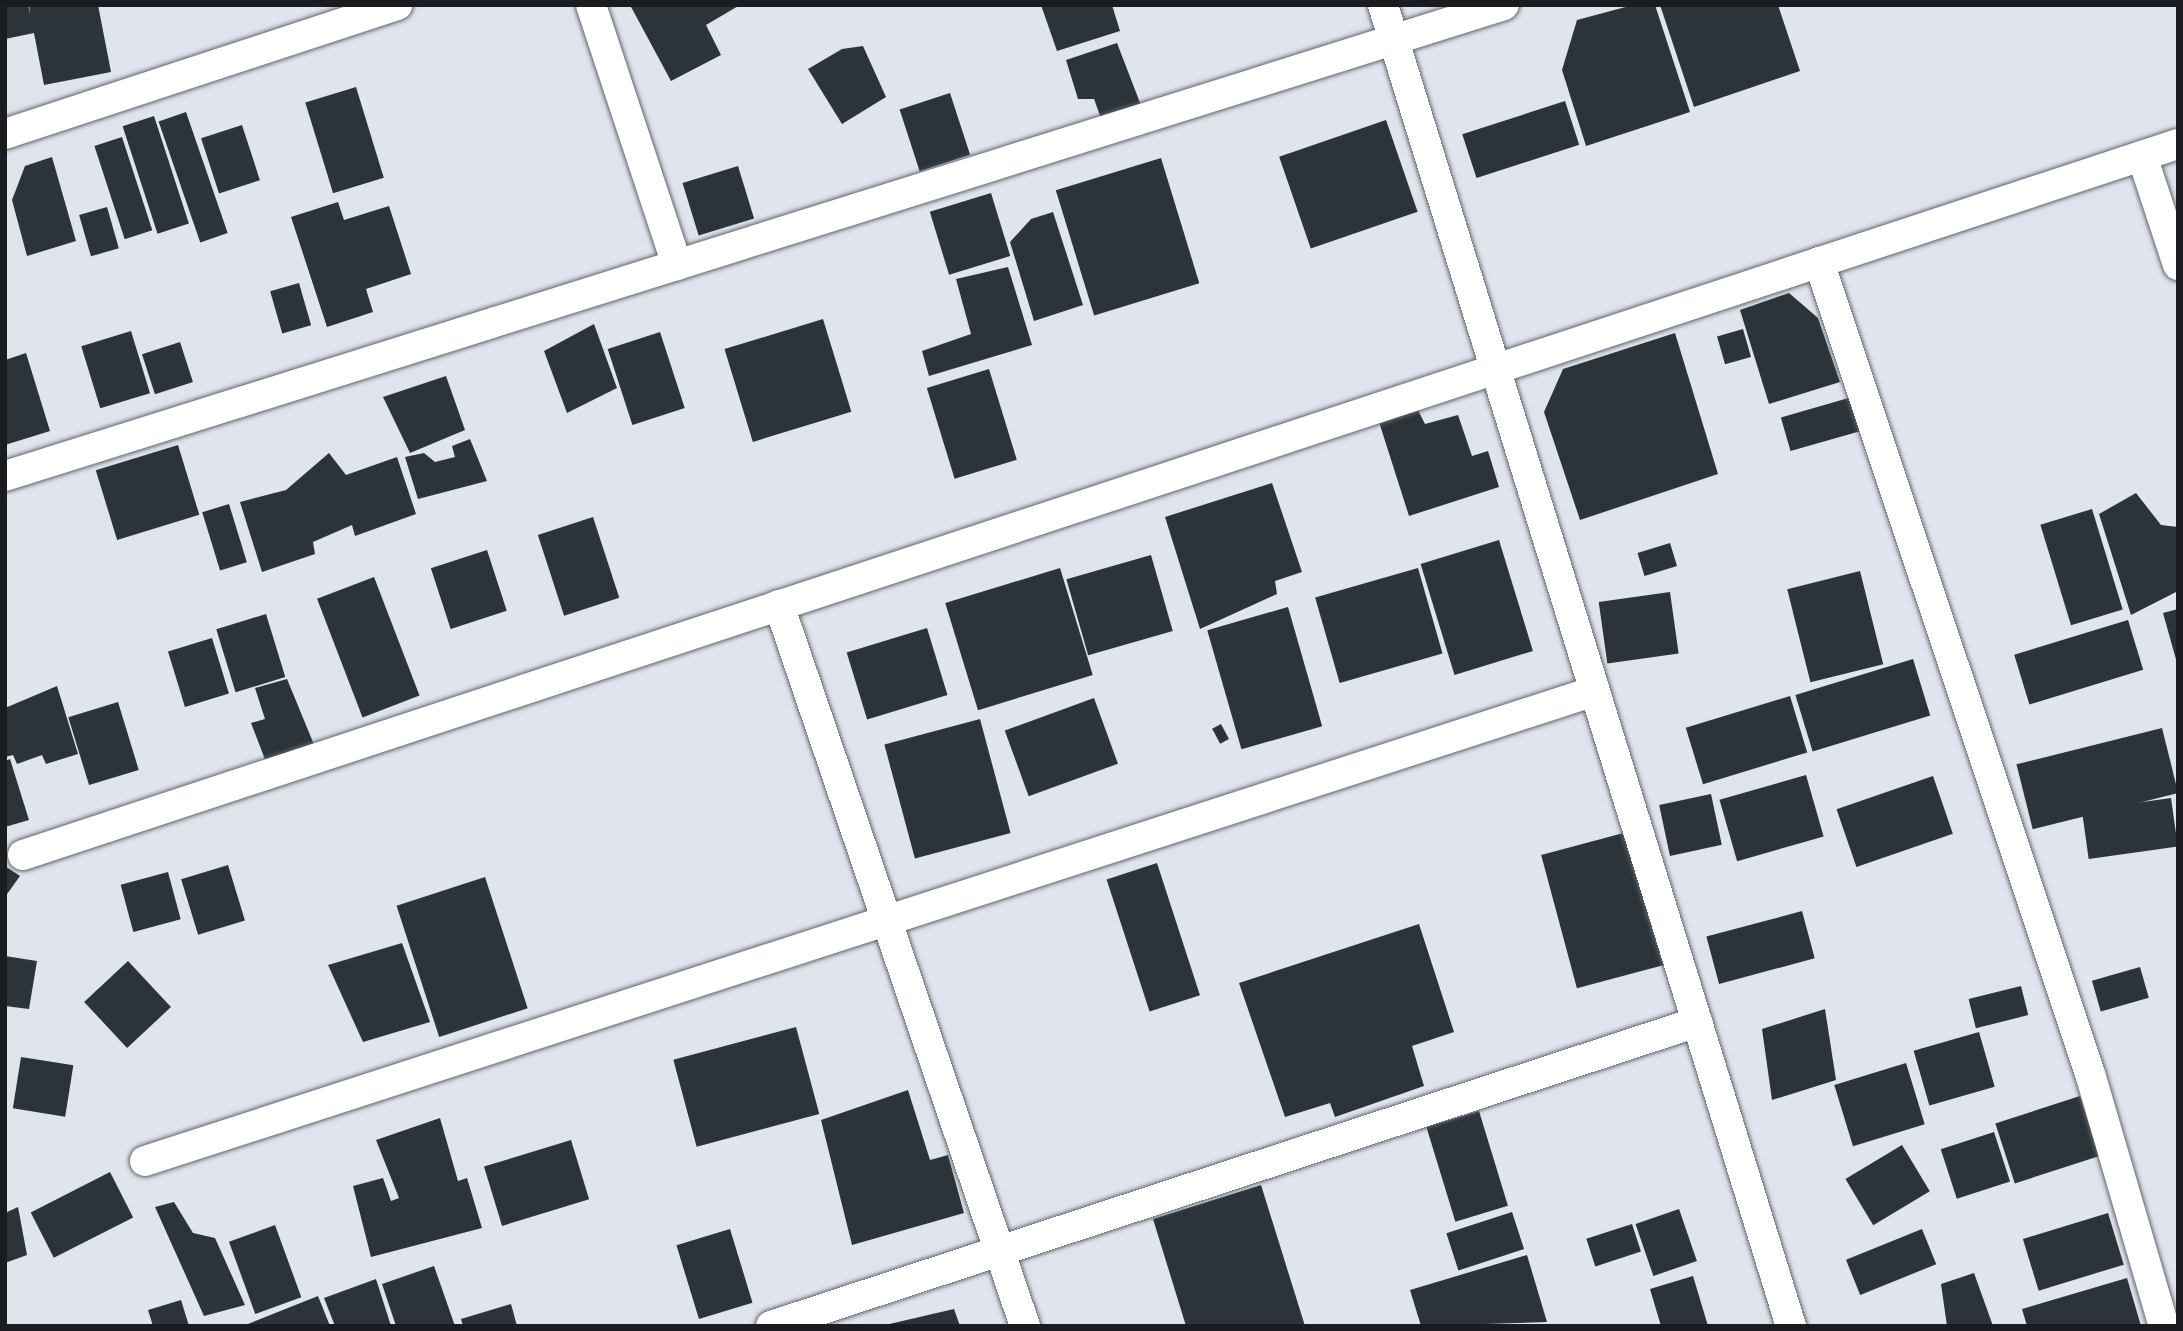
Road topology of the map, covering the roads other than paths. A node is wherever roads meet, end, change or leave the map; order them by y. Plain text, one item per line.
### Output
1 (397, 5) edge
2 (591, 5) edge
3 (1383, 5) edge
4 (1503, 5) edge
5 (1394, 40) junction
6 (5, 134) edge
7 (2178, 144) edge
8 (2142, 156) junction
9 (1819, 262) junction
10 (677, 265) junction
11 (2178, 265) edge
12 (1496, 370) junction
13 (5, 476) edge
14 (779, 605) junction
15 (1595, 691) junction
16 (23, 855) dead end
17 (887, 920) junction
18 (1697, 1022) junction
19 (145, 1161) dead end
20 (999, 1248) junction
21 (771, 1326) edge
22 (1025, 1326) edge
23 (1791, 1326) edge
24 (2164, 1326) edge

1 - 6 street
2 - 10 street
3 - 5 street
4 - 5 street
5 - 10 street
5 - 12 street
7 - 8 street
8 - 9 street
8 - 11 street
9 - 12 street
9 - 24 street
10 - 13 street
12 - 14 street
12 - 15 street
14 - 16 street
14 - 17 street
15 - 17 street
15 - 18 street
17 - 19 street
17 - 20 street
18 - 20 street
18 - 23 street
20 - 21 street
20 - 22 street

